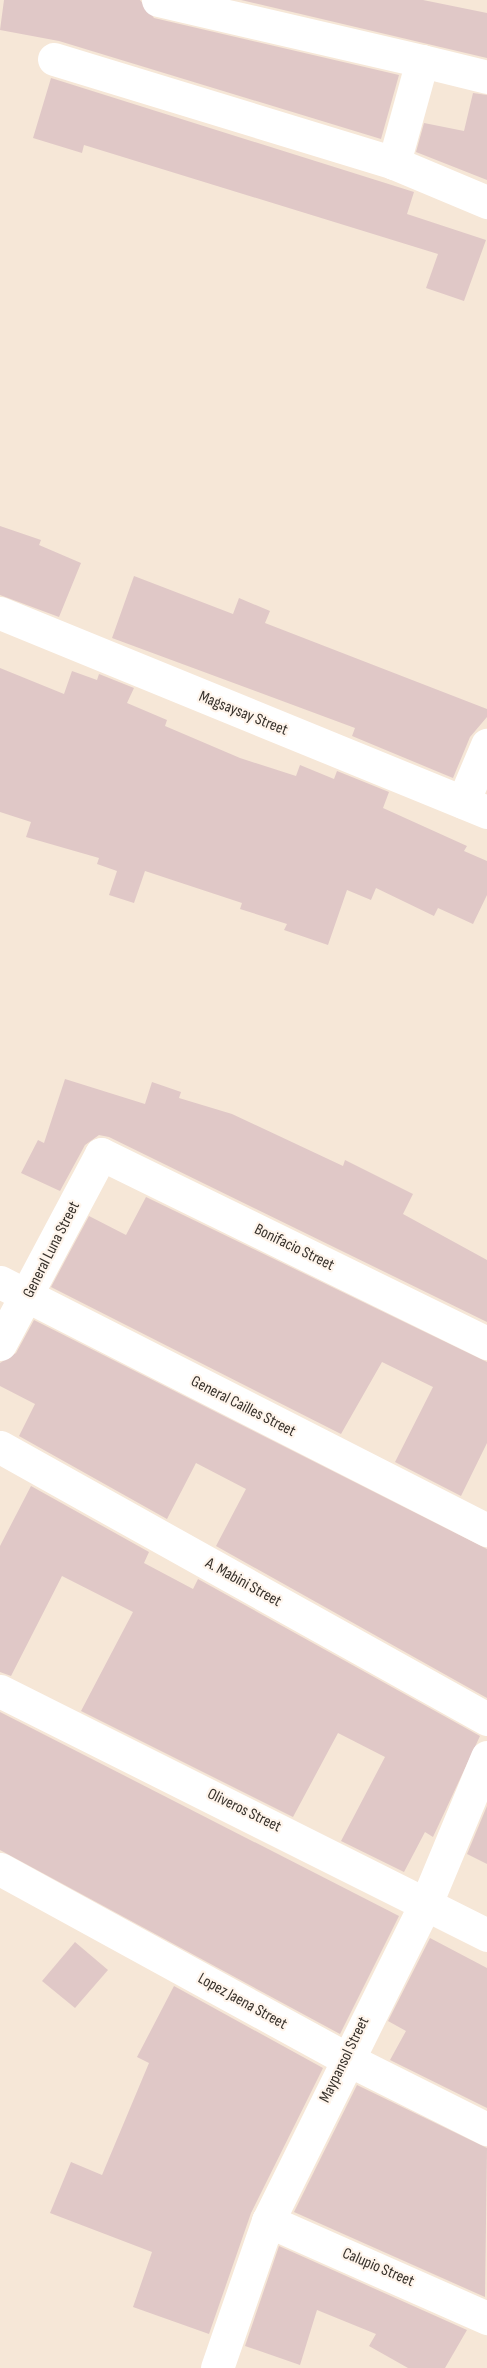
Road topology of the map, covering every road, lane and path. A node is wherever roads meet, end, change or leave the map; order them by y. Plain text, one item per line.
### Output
1 (158, 0) edge
2 (54, 59) dead end
3 (422, 61) junction
4 (487, 77) edge
5 (394, 163) junction
6 (487, 202) edge
7 (0, 613) edge
8 (487, 745) edge
9 (475, 807) edge
10 (101, 1154) joint
11 (14, 1290) edge
12 (487, 1343) edge
13 (0, 1344) edge
14 (0, 1447) edge
15 (487, 1530) edge
16 (0, 1691) edge
17 (487, 1719) edge
18 (487, 1757) edge
19 (0, 1869) edge
20 (427, 1901) junction
21 (487, 1935) edge
22 (345, 2058) junction
23 (487, 2129) edge
24 (268, 2221) junction
25 (487, 2318) edge
26 (217, 2368) edge

1 - 3 street
2 - 5 street
3 - 4 street
3 - 5 street
5 - 6 street
7 - 9 street, Magsaysay Street
8 - 9 street
10 - 11 street, General Luna Street
10 - 12 street, Bonifacio Street
11 - 13 street, General Luna Street
11 - 15 street, General Cailles Street
14 - 17 street, A. Mabini Street
16 - 20 street, Oliveros Street
18 - 20 street, Maypansol Street
19 - 22 street, Lopez Jaena Street
20 - 21 street, Oliveros Street
20 - 22 street, Maypansol Street
22 - 23 street, Lopez Jaena Street
22 - 24 street, Maypansol Street
24 - 25 street, Calupio Street
24 - 26 street, Maypansol Street

